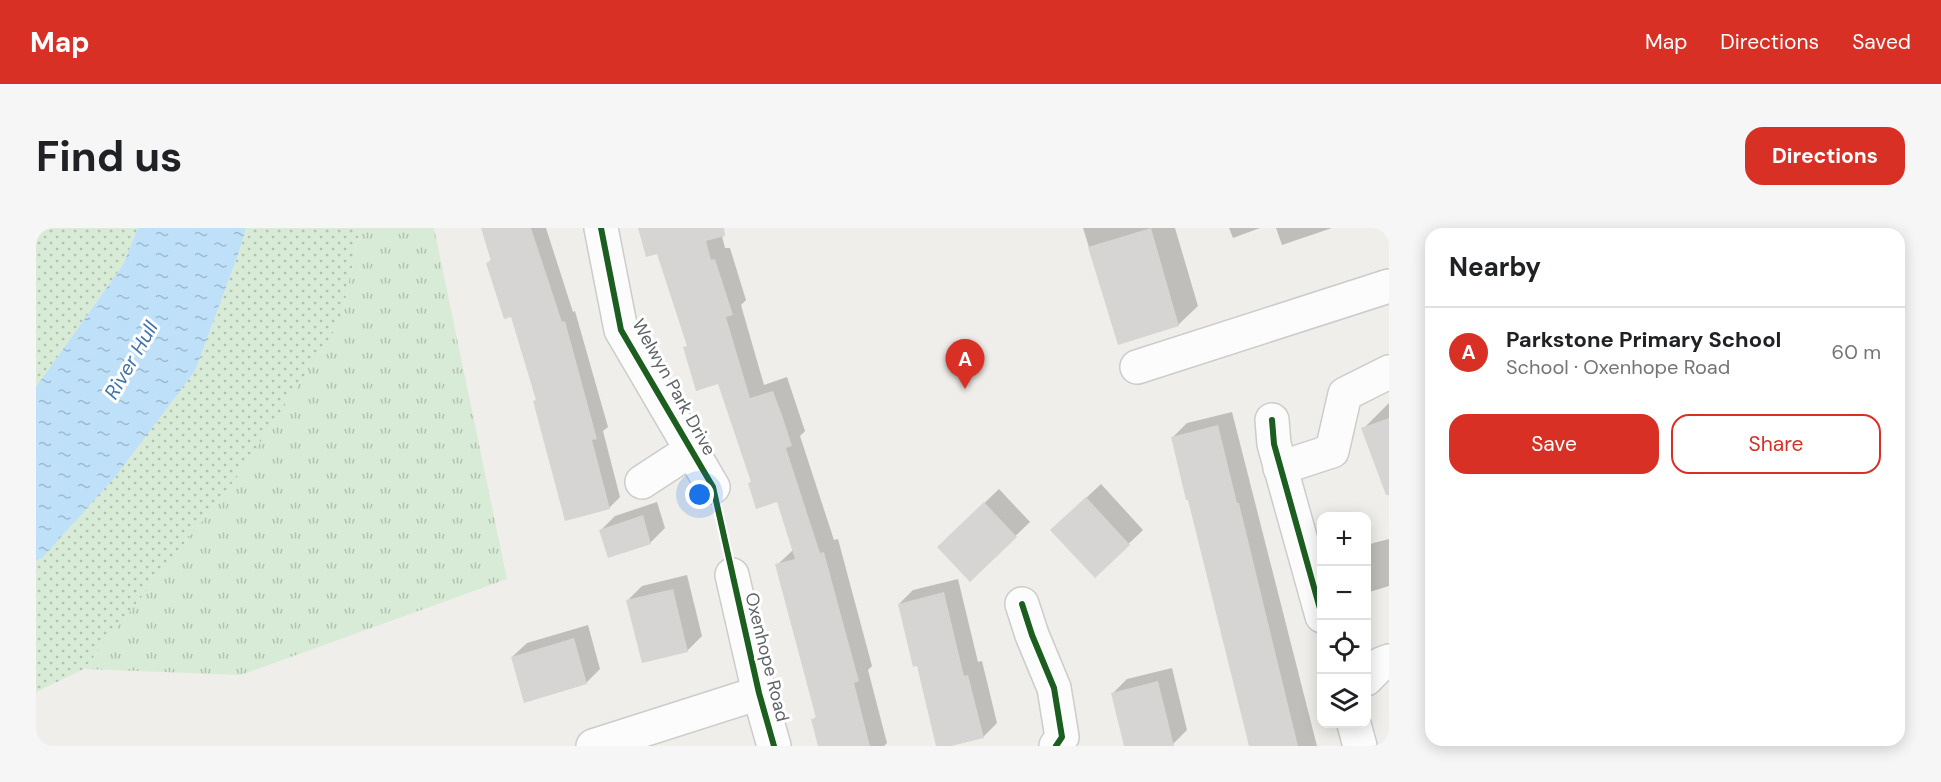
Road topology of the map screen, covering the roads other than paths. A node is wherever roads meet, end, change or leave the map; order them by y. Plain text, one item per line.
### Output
1 (601, 228) edge
2 (1389, 286) edge
3 (1137, 367) dead end
4 (1389, 372) edge
5 (1272, 420) dead end
6 (691, 450) junction
7 (1280, 468) junction
8 (642, 482) dead end
9 (713, 487) dead end
10 (732, 575) dead end
11 (1317, 598) edge
12 (1022, 604) dead end
13 (1389, 661) edge
14 (1371, 674) edge
15 (759, 693) junction
16 (1355, 728) edge
17 (627, 741) edge
18 (593, 746) edge
19 (774, 746) edge
20 (1056, 746) edge
21 (1360, 746) edge

1 - 6 street, Welwyn Park Drive
2 - 3 street
4 - 7 street
5 - 7 street
6 - 8 street, Welwyn Park Drive
6 - 9 street, Welwyn Park Drive
7 - 11 street
10 - 15 street, Oxenhope Road
12 - 20 street
13 - 14 street
15 - 17 street, Oxenhope Road
15 - 19 street, Oxenhope Road
16 - 21 street
17 - 18 street, Oxenhope Road

